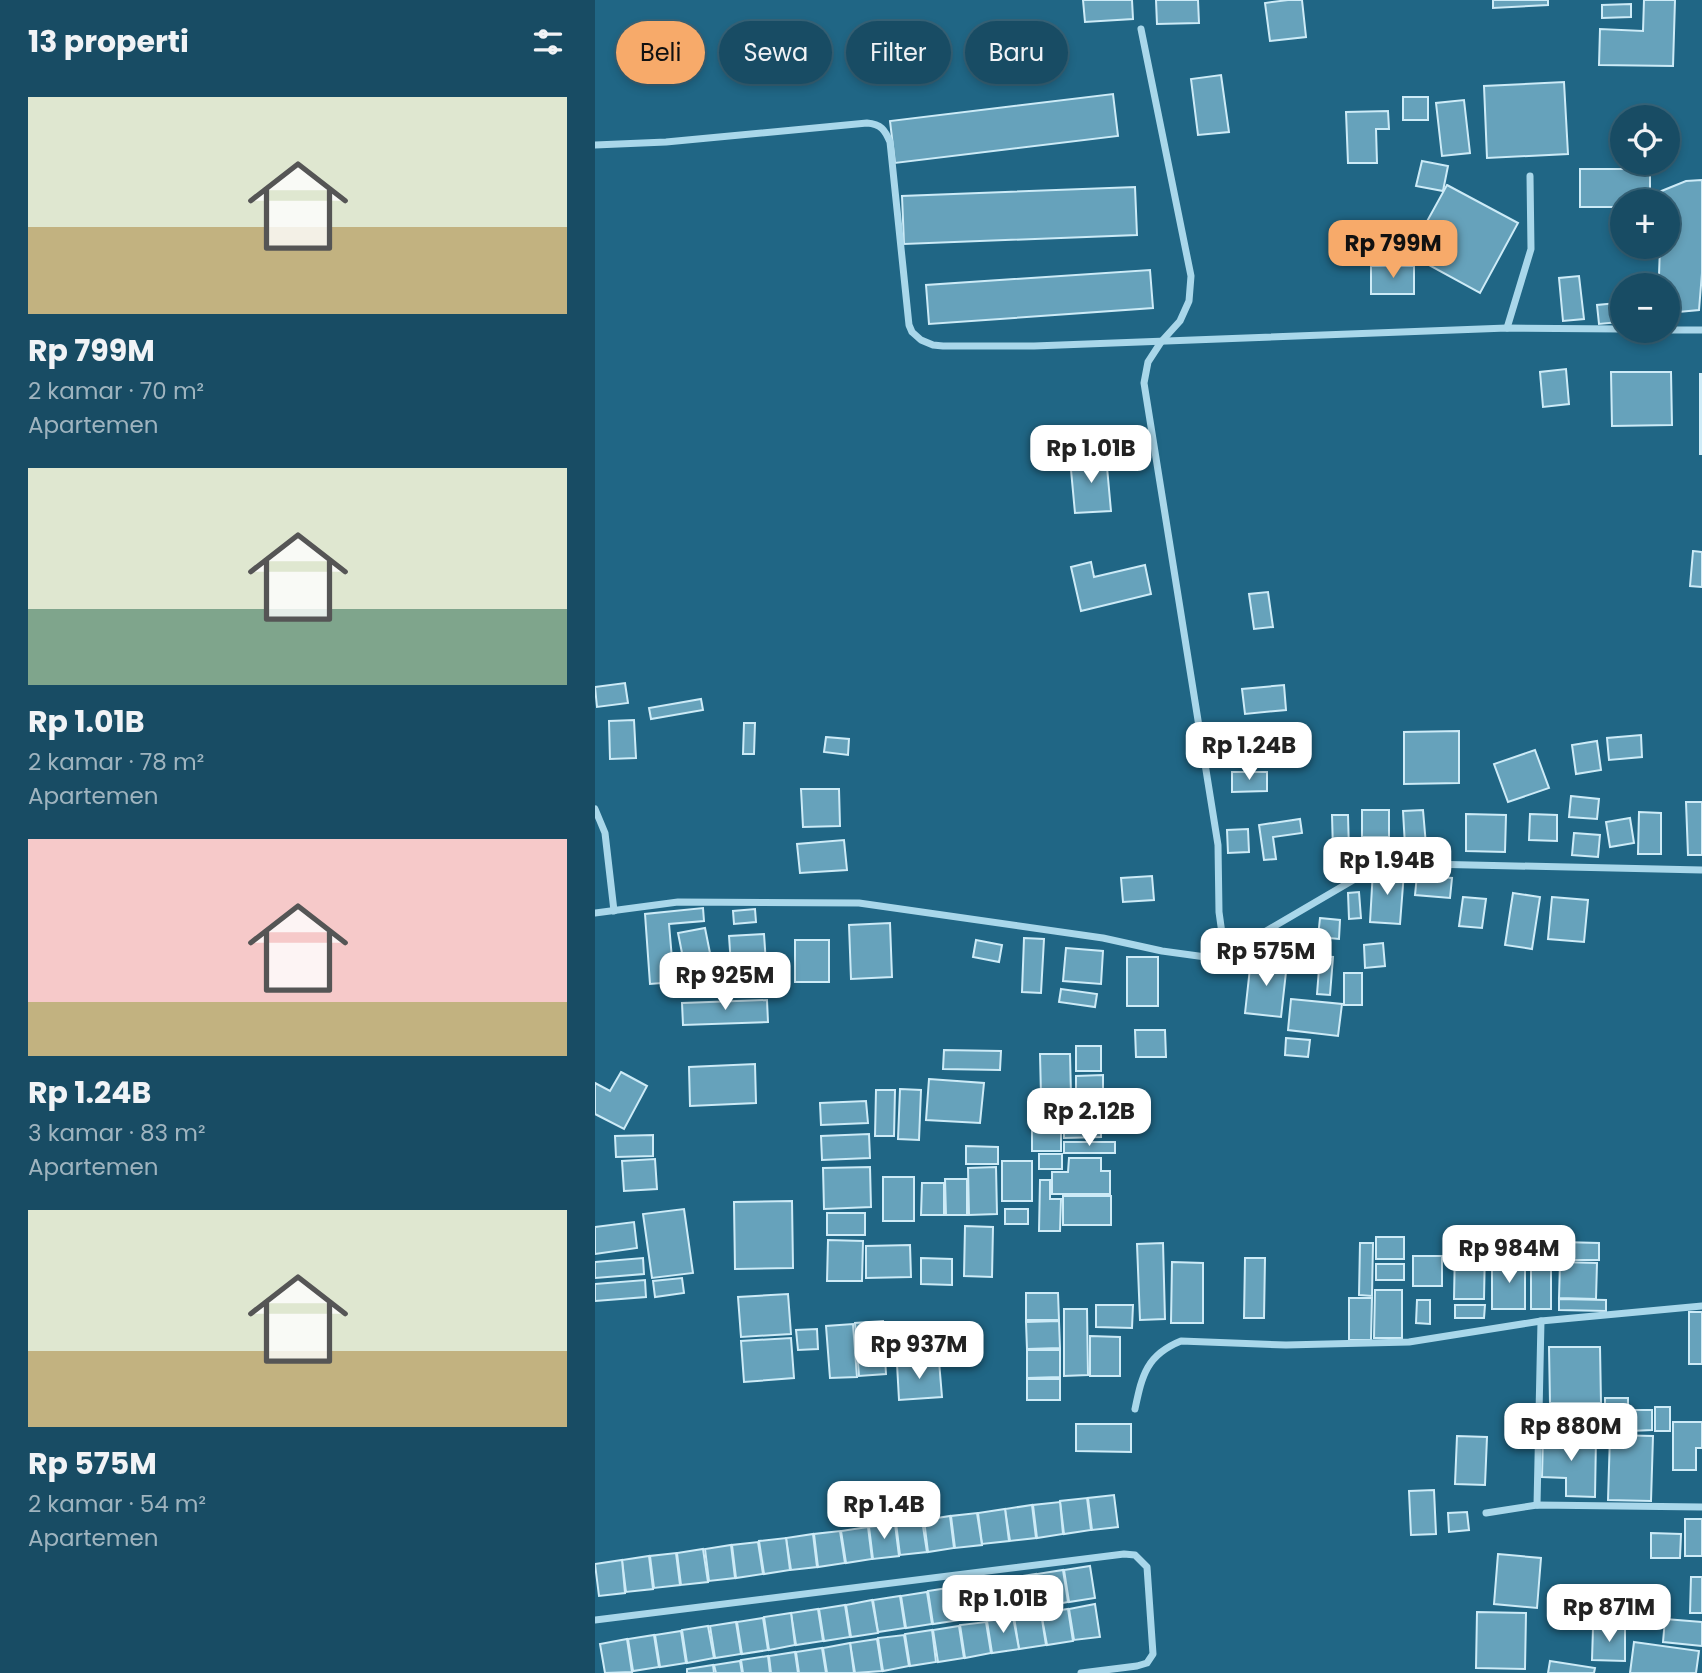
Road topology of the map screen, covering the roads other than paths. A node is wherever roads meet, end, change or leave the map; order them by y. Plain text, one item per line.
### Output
1 (1141, 29) dead end
2 (595, 145) edge
3 (1530, 176) dead end
4 (1507, 328) junction
5 (1610, 329) edge
6 (1680, 330) edge
7 (1702, 330) edge
8 (1161, 342) junction
9 (595, 809) edge
10 (1702, 870) edge
11 (614, 911) junction
12 (595, 913) edge
13 (1225, 955) junction
14 (1702, 1306) edge
15 (1541, 1321) junction
16 (1135, 1409) dead end
17 (1537, 1505) junction
18 (1702, 1507) edge
19 (1486, 1513) dead end
20 (595, 1620) edge
21 (1081, 1673) edge

1 - 8 street
2 - 8 street
3 - 4 street
4 - 5 street
4 - 8 street
6 - 7 street
8 - 13 street
9 - 11 street
10 - 13 street
11 - 12 street
11 - 13 street
14 - 15 street
15 - 16 street
15 - 17 street
17 - 18 street
17 - 19 street
20 - 21 street

